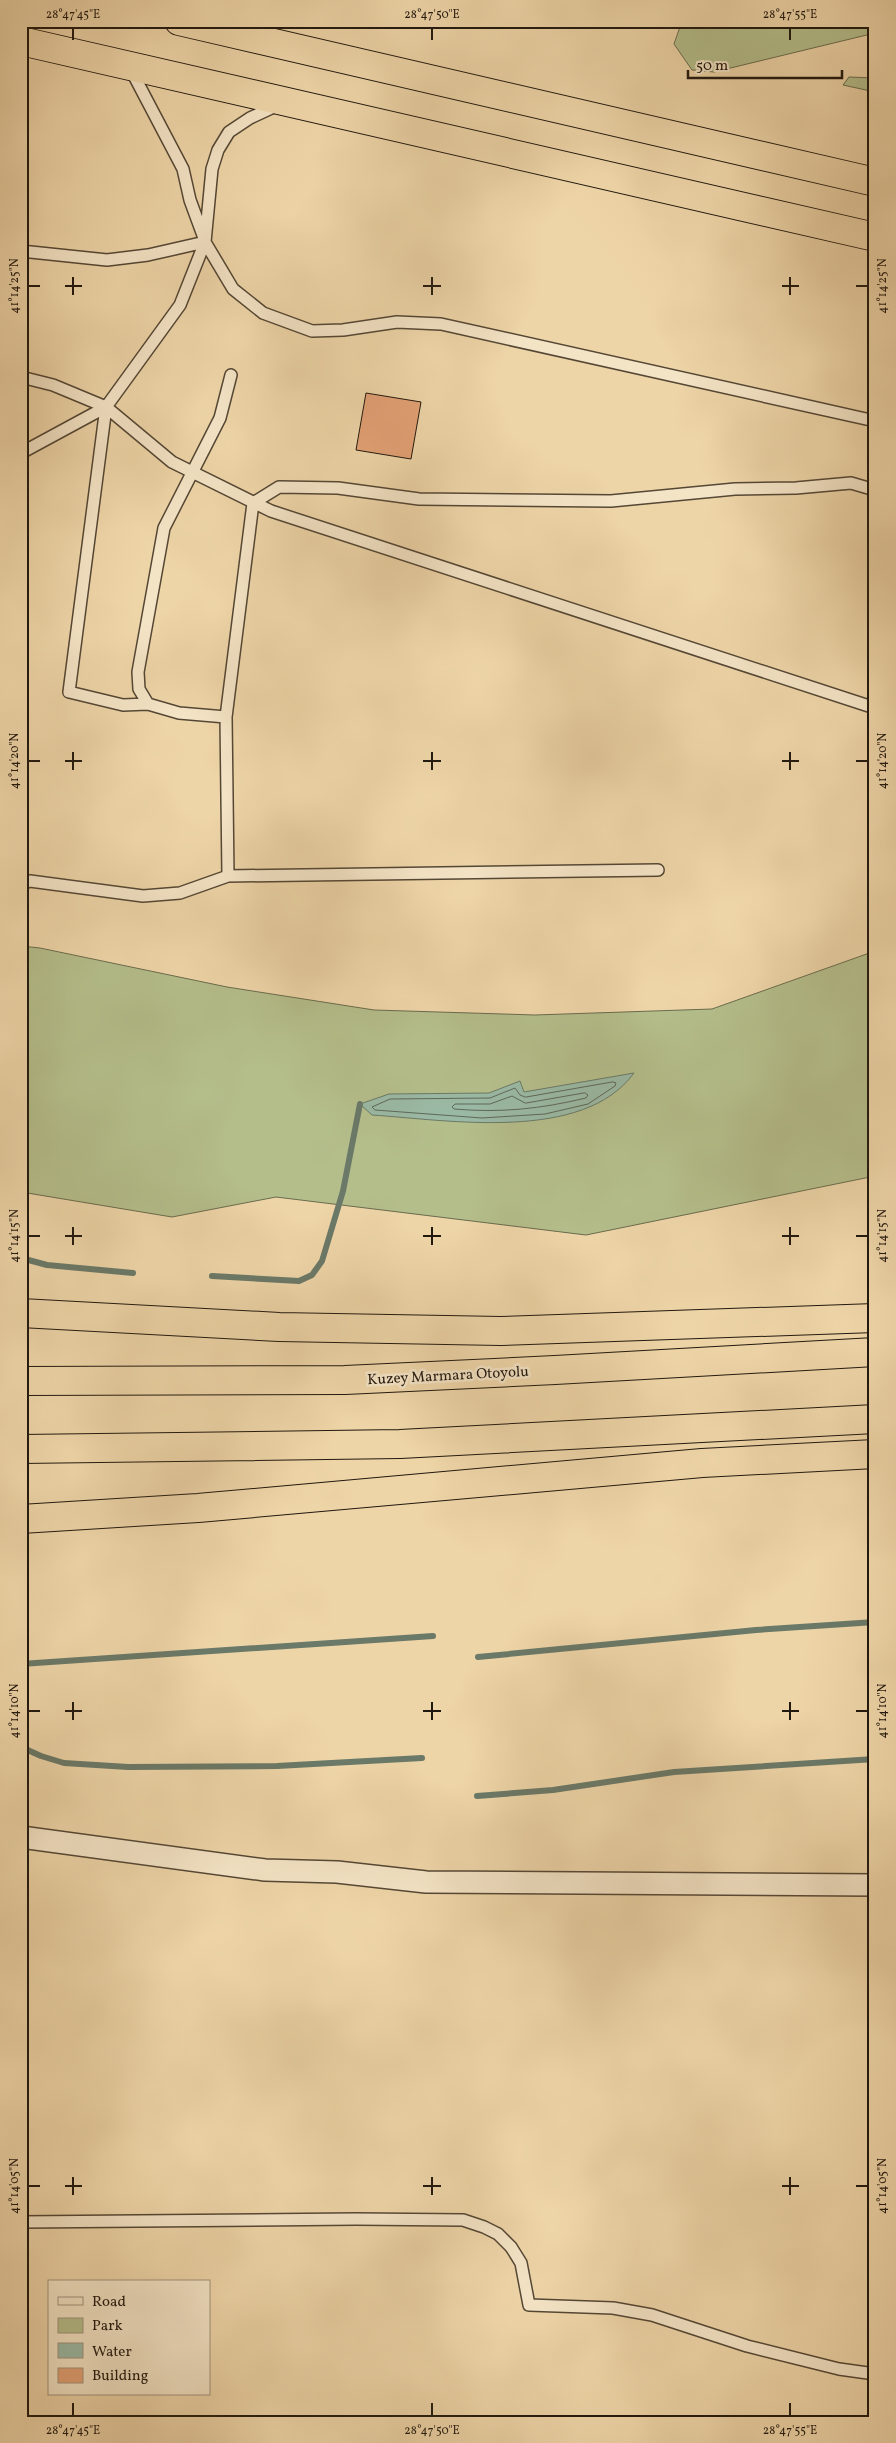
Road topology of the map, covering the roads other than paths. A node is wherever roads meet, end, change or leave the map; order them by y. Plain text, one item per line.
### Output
1 (179, 21) edge
2 (21, 41) edge
3 (21, 61) edge
4 (129, 66) junction
5 (284, 102) junction
6 (875, 182) edge
7 (875, 237) edge
8 (205, 242) junction
9 (21, 251) edge
10 (231, 375) dead end
11 (21, 377) edge
12 (106, 407) junction
13 (875, 421) edge
14 (21, 453) edge
15 (194, 473) junction
16 (875, 490) edge
17 (253, 503) junction
18 (148, 704) junction
19 (875, 708) edge
20 (226, 718) junction
21 (658, 870) dead end
22 (228, 876) junction
23 (21, 884) edge
24 (21, 1313) edge
25 (875, 1318) edge
26 (875, 1352) edge
27 (21, 1381) edge
28 (875, 1419) edge
29 (21, 1449) edge
30 (875, 1454) edge
31 (130, 1512) junction
32 (21, 1519) edge
33 (21, 1534) edge
34 (21, 1837) edge
35 (875, 1885) edge
36 (21, 2222) edge
37 (875, 2374) edge

1 - 6 highway
2 - 4 highway
3 - 4 highway
4 - 5 highway
4 - 8 lane
5 - 7 highway
5 - 8 lane
8 - 9 lane
8 - 12 lane
8 - 13 lane
10 - 15 lane
11 - 12 lane
12 - 14 lane
12 - 15 lane
12 - 18 lane
15 - 17 lane
15 - 18 lane
16 - 17 lane
17 - 19 lane
17 - 20 lane
18 - 20 lane
20 - 22 lane
21 - 22 lane
22 - 23 lane
24 - 25 highway
26 - 27 highway, Kuzey Marmara Otoyolu
28 - 29 highway
30 - 31 highway
31 - 32 highway
31 - 33 highway
34 - 35 street
36 - 37 lane

